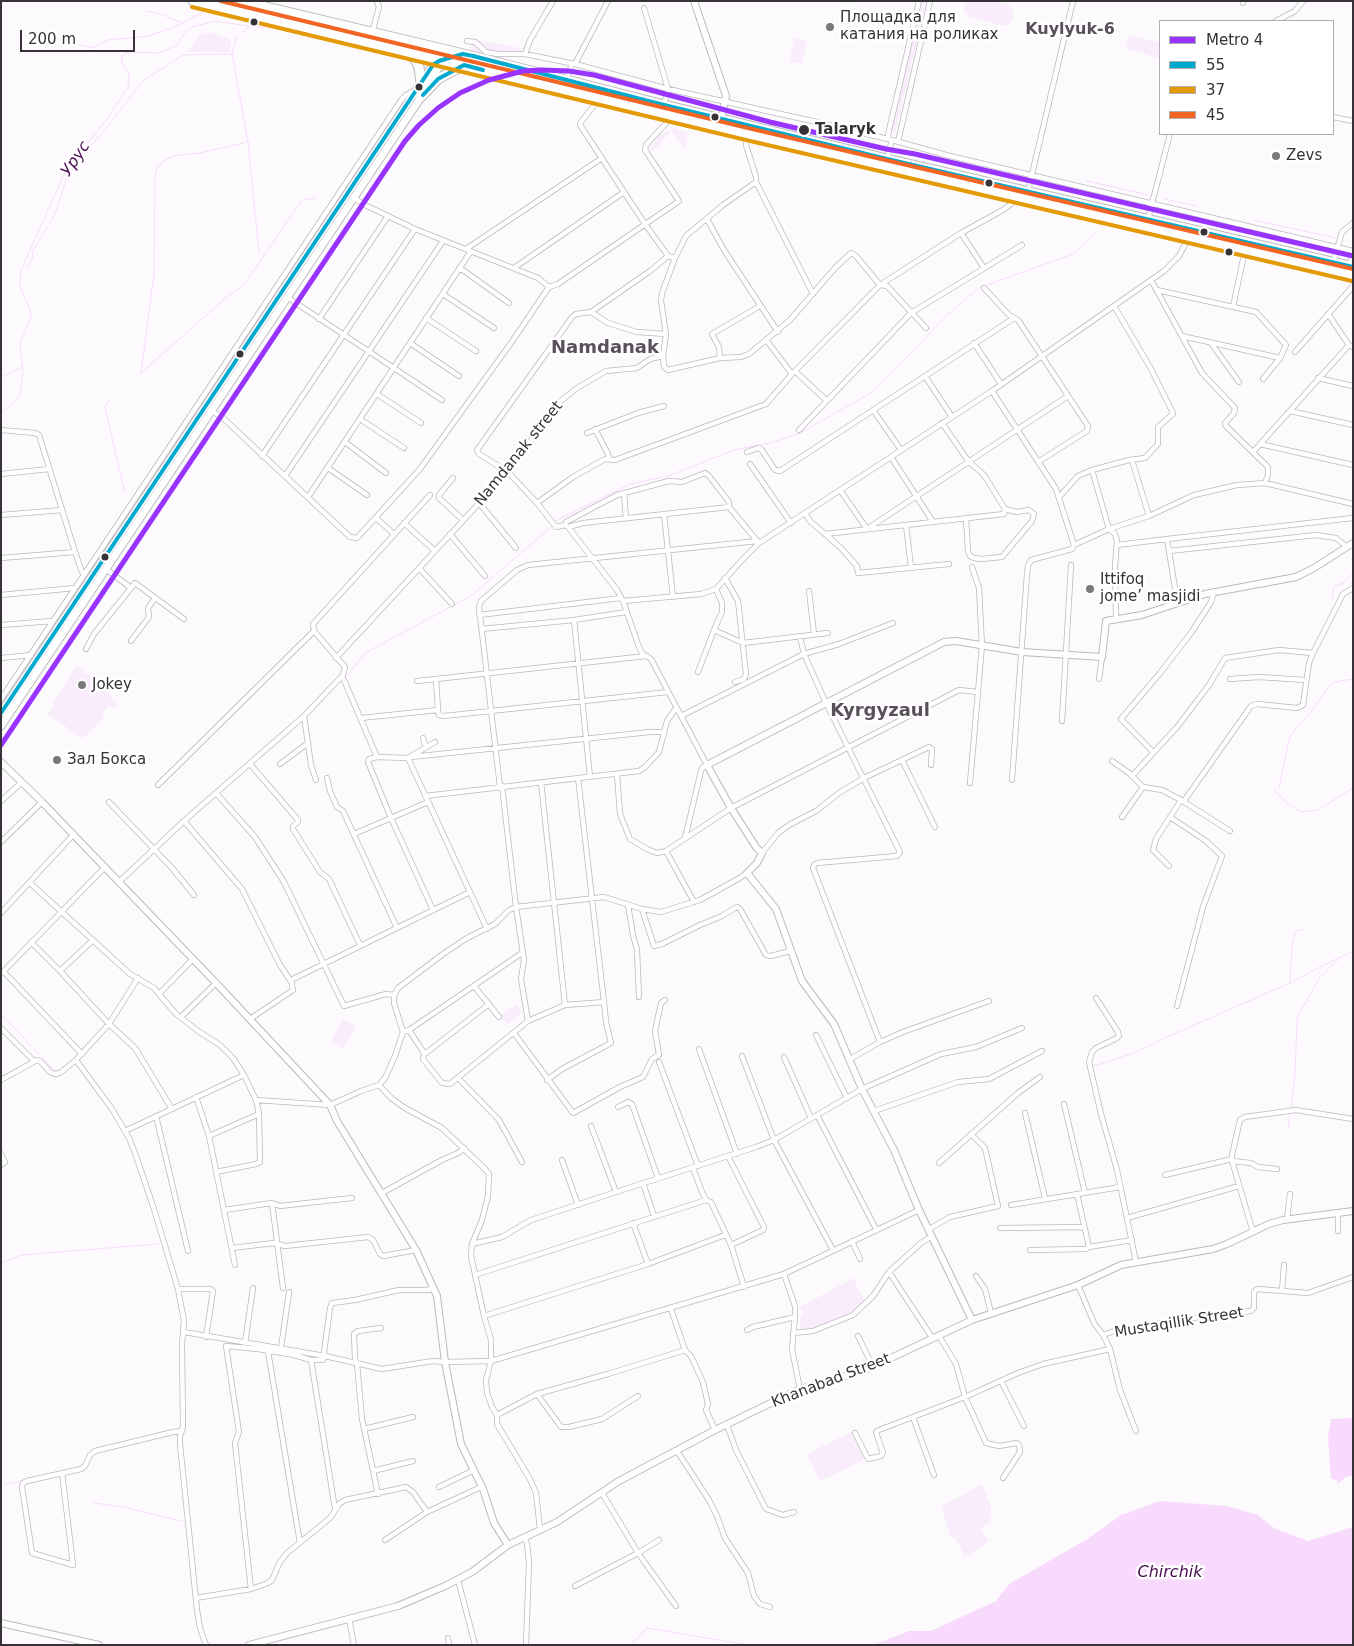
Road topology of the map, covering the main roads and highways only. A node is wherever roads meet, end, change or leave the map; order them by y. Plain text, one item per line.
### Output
1 (192, 1) edge
2 (244, 2) edge
3 (328, 22) junction
4 (325, 32) junction
5 (438, 48) junction
6 (402, 50) junction
7 (463, 54) junction
8 (443, 60) junction
9 (462, 65) junction
10 (421, 83) junction
11 (418, 94) junction
12 (354, 192) junction
13 (1059, 202) junction
14 (1352, 269) edge
15 (1, 713) edge
16 (1, 726) edge

1 - 4 highway
2 - 3 highway
3 - 4 highway
3 - 5 highway
4 - 6 highway
5 - 7 highway
5 - 8 main road
6 - 8 highway
6 - 10 highway
7 - 8 main road
7 - 9 main road
7 - 13 highway
8 - 9 highway
8 - 10 main road
8 - 11 main road
9 - 11 highway
9 - 13 highway
10 - 11 main road
11 - 12 main road
12 - 15 main road
12 - 16 main road
13 - 14 highway
13 - 14 highway

